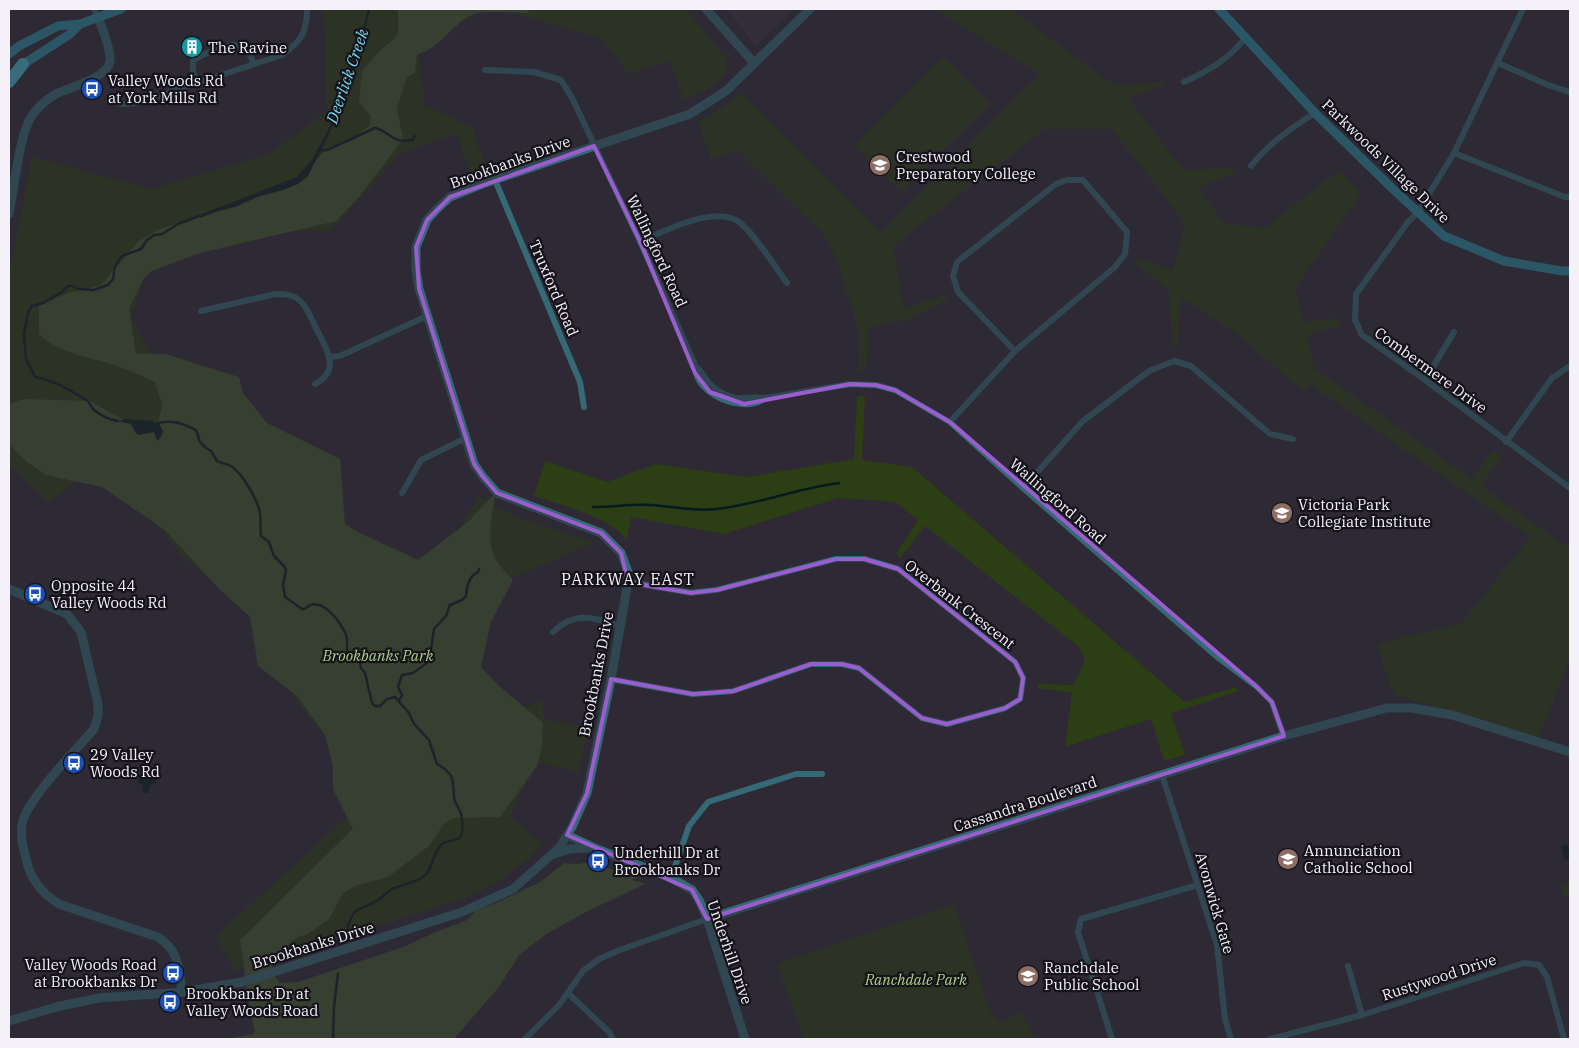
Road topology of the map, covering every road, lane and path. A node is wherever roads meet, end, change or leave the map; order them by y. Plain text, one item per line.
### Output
1 (121, 9) edge
2 (307, 9) edge
3 (706, 9) edge
4 (810, 9) edge
5 (1219, 9) edge
6 (1523, 9) edge
7 (96, 13) edge
8 (80, 24) junction
9 (1245, 38) junction
10 (9, 54) edge
11 (754, 63) junction
12 (1498, 63) junction
13 (23, 64) junction
14 (254, 64) junction
15 (485, 70) dead end
16 (9, 74) edge
17 (9, 82) edge
18 (1184, 82) dead end
19 (197, 83) junction
20 (1570, 92) edge
21 (109, 100) dead end
22 (1315, 113) junction
23 (594, 146) junction
24 (1454, 153) junction
25 (1251, 166) dead end
26 (495, 180) junction
27 (1570, 197) edge
28 (1418, 212) junction
29 (9, 214) edge
30 (640, 241) junction
31 (1570, 271) edge
32 (787, 283) dead end
33 (201, 312) dead end
34 (427, 316) junction
35 (1454, 332) dead end
36 (1015, 351) junction
37 (330, 357) junction
38 (1570, 366) edge
39 (1425, 380) junction
40 (316, 384) dead end
41 (584, 407) dead end
42 (950, 422) junction
43 (466, 438) junction
44 (1294, 439) dead end
45 (1506, 442) junction
46 (1024, 488) junction
47 (1570, 488) edge
48 (402, 493) dead end
49 (628, 582) junction
50 (9, 589) edge
51 (619, 626) junction
52 (553, 632) dead end
53 (611, 679) junction
54 (1284, 736) junction
55 (1570, 752) edge
56 (822, 774) dead end
57 (1162, 775) junction
58 (567, 835) junction
59 (597, 849) junction
60 (552, 855) junction
61 (671, 878) junction
62 (1198, 885) junction
63 (707, 919) junction
64 (1348, 966) dead end
65 (182, 992) junction
66 (568, 993) junction
67 (1362, 1015) junction
68 (9, 1021) edge
69 (525, 1039) edge
70 (613, 1039) edge
71 (745, 1039) edge
72 (1112, 1039) edge
73 (1231, 1039) edge
74 (1270, 1039) edge
75 (1564, 1039) edge

1 - 7 main road
2 - 14 street
3 - 11 street
4 - 11 street, Brookbanks Drive
5 - 9 main road, Parkwoods Village Drive
6 - 12 street, Combermere Drive
7 - 8 main road
7 - 29 street
8 - 10 main road
8 - 13 main road
9 - 18 street
9 - 22 main road, Parkwoods Village Drive
11 - 23 street, Brookbanks Drive
12 - 20 street
12 - 24 street, Combermere Drive
13 - 16 main road
13 - 17 highway
14 - 19 street
14 - 19 street
15 - 23 street, Wallingford Road
19 - 21 street
22 - 25 street
22 - 28 main road, Parkwoods Village Drive
23 - 26 street, Brookbanks Drive
23 - 30 street, Wallingford Road
24 - 27 street
24 - 28 street, Combermere Drive
26 - 34 street, Brookbanks Drive
26 - 41 street, Truxford Road
28 - 31 main road, Parkwoods Village Drive
28 - 39 street, Combermere Drive
30 - 32 street
30 - 42 street, Wallingford Road
33 - 37 street
34 - 37 street
34 - 43 street, Brookbanks Drive
35 - 39 street
36 - 36 street
36 - 42 street
37 - 40 street
38 - 45 street
39 - 45 street, Combermere Drive
42 - 46 street, Wallingford Road
43 - 48 street
43 - 49 street, Brookbanks Drive
44 - 46 street
45 - 47 street, Combermere Drive
46 - 54 street, Wallingford Road
49 - 51 street, Brookbanks Drive
49 - 53 street, Overbank Crescent
50 - 65 street
51 - 52 street
51 - 53 street, Brookbanks Drive
53 - 58 street, Brookbanks Drive
54 - 55 street, Cassandra Boulevard
54 - 57 street, Cassandra Boulevard
56 - 61 street
57 - 62 street, Avonwick Gate
57 - 63 street, Cassandra Boulevard
58 - 59 street, Underhill Drive
58 - 60 street, Brookbanks Drive
59 - 60 street
59 - 61 street, Underhill Drive
60 - 65 street, Brookbanks Drive
61 - 63 street, Underhill Drive
62 - 72 street
62 - 73 street, Avonwick Gate
63 - 66 street, Cassandra Boulevard
63 - 71 street, Underhill Drive
64 - 67 street
65 - 68 street, Brookbanks Drive
66 - 69 street, Cassandra Boulevard
66 - 70 street
67 - 74 street, Rustywood Drive
67 - 75 street, Rustywood Drive

